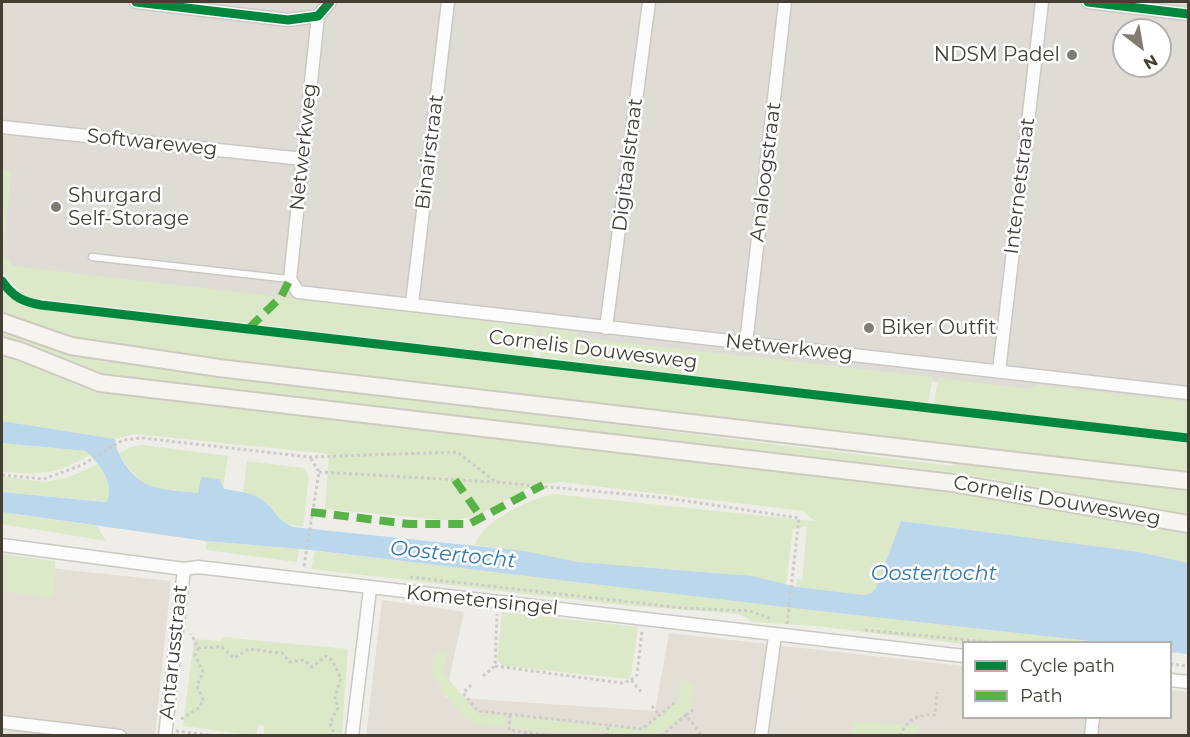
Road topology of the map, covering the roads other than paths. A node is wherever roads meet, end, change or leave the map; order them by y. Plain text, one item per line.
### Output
1 (136, 2) edge
2 (330, 2) edge
3 (448, 2) edge
4 (649, 2) edge
5 (785, 2) edge
6 (1042, 2) edge
7 (1088, 2) edge
8 (1188, 14) edge
9 (318, 16) junction
10 (2, 127) edge
11 (303, 159) junction
12 (92, 257) dead end
13 (290, 279) junction
14 (412, 303) junction
15 (2, 322) edge
16 (606, 328) junction
17 (746, 343) junction
18 (2, 346) edge
19 (999, 371) junction
20 (1188, 393) edge
21 (1188, 481) edge
22 (1188, 524) edge
23 (2, 545) edge
24 (184, 569) junction
25 (370, 589) junction
26 (776, 636) junction
27 (962, 656) edge
28 (1172, 680) edge
29 (1188, 682) edge
30 (1093, 719) edge
31 (2, 722) edge
32 (120, 735) edge
33 (165, 735) edge
34 (352, 735) edge
35 (761, 735) edge
36 (1091, 735) edge

1 - 9 street
2 - 9 street
3 - 14 street, Binairstraat
4 - 16 street, Digitaalstraat
5 - 17 street, Analoogstraat
6 - 19 street, Internetstraat
7 - 8 street
9 - 11 street, Netwerkweg
10 - 11 street, Softwareweg
11 - 13 street, Netwerkweg
12 - 13 lane, Netwerkweg
13 - 14 street, Netwerkweg
14 - 16 street, Netwerkweg
15 - 21 main road, Cornelis Douwesweg
16 - 17 street, Netwerkweg
17 - 19 street, Netwerkweg
18 - 22 main road, Cornelis Douwesweg
19 - 20 street, Netwerkweg
23 - 24 street, Kometensingel
24 - 25 street, Kometensingel
24 - 33 street, Antarusstraat
25 - 26 street, Kometensingel
25 - 34 street
26 - 27 street, Kometensingel
26 - 35 street
28 - 29 street
30 - 36 street
31 - 32 street

